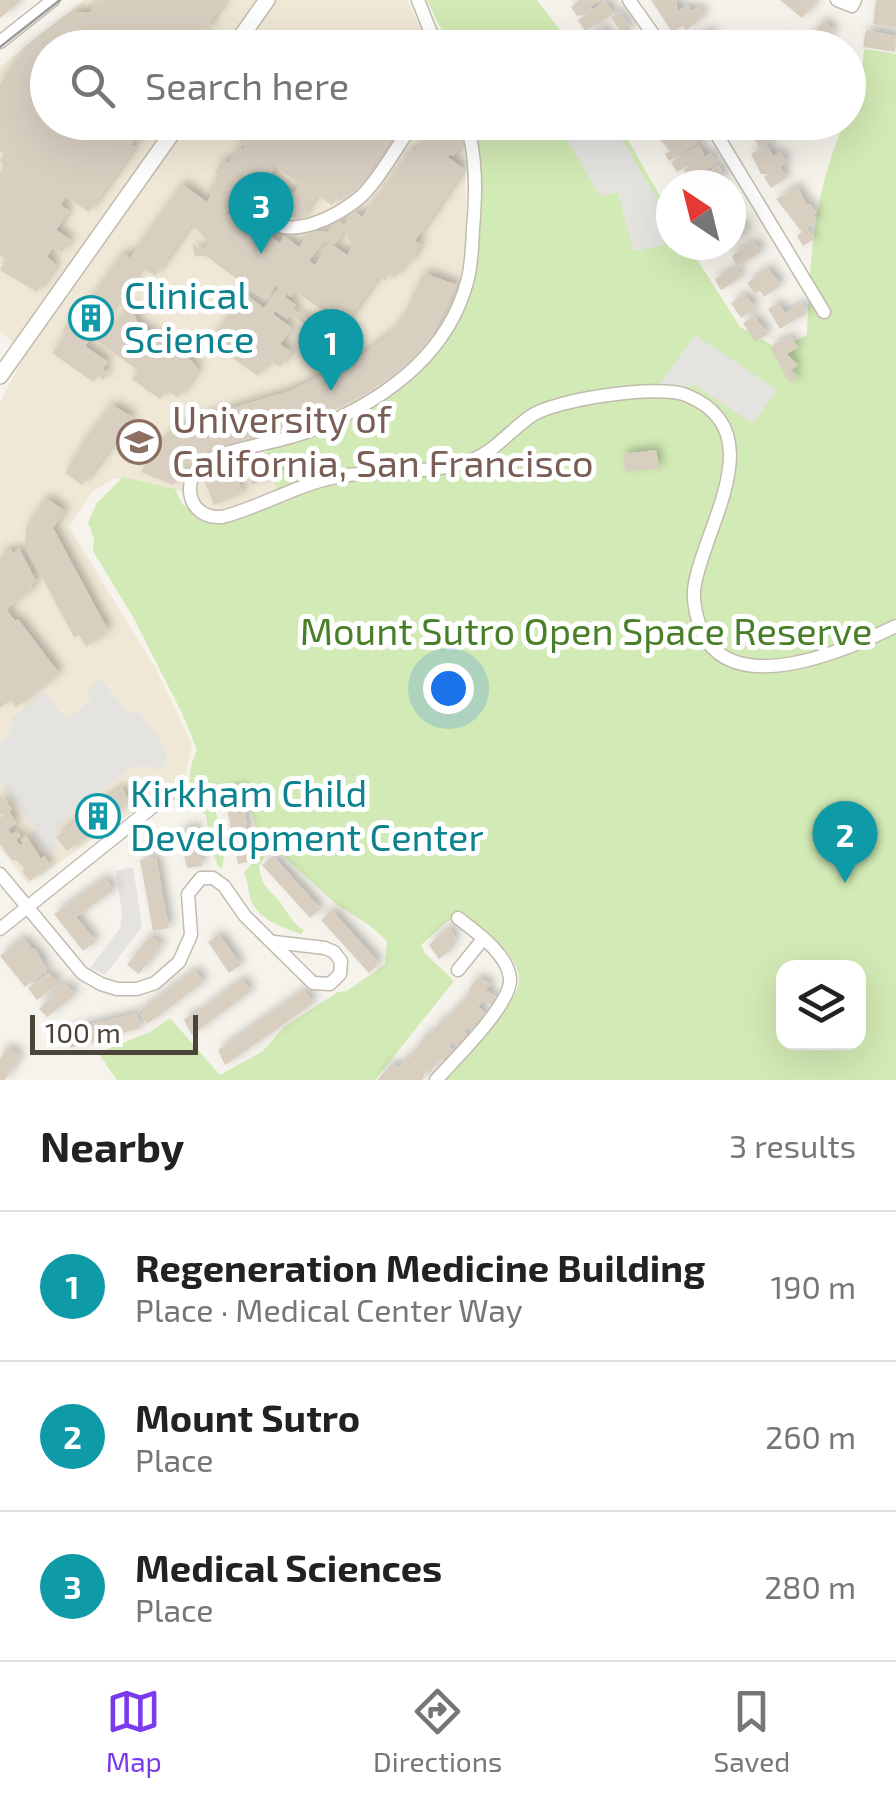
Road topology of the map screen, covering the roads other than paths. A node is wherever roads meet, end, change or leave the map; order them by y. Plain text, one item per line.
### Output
1 (54, 0) edge
2 (267, 0) edge
3 (418, 0) edge
4 (629, 0) edge
5 (837, 0) edge
6 (853, 3) edge
7 (246, 30) edge
8 (430, 30) edge
9 (650, 30) edge
10 (0, 42) edge
11 (167, 140) edge
12 (401, 140) edge
13 (468, 140) edge
14 (721, 140) edge
15 (266, 220) dead end
16 (824, 312) dead end
17 (5, 358) edge
18 (0, 376) edge
19 (896, 626) edge
20 (170, 793) dead end
21 (0, 874) edge
22 (27, 908) junction
23 (458, 918) dead end
24 (0, 929) edge
25 (482, 939) junction
26 (274, 942) junction
27 (458, 970) dead end
28 (436, 1080) edge

1 - 10 street
2 - 7 street
3 - 8 street
4 - 9 street
5 - 6 street
11 - 17 street
12 - 15 street
13 - 19 street
14 - 16 street
17 - 18 street
20 - 22 street
21 - 22 street
22 - 24 street
22 - 26 street
23 - 25 street
25 - 27 street
25 - 28 street
26 - 26 street

